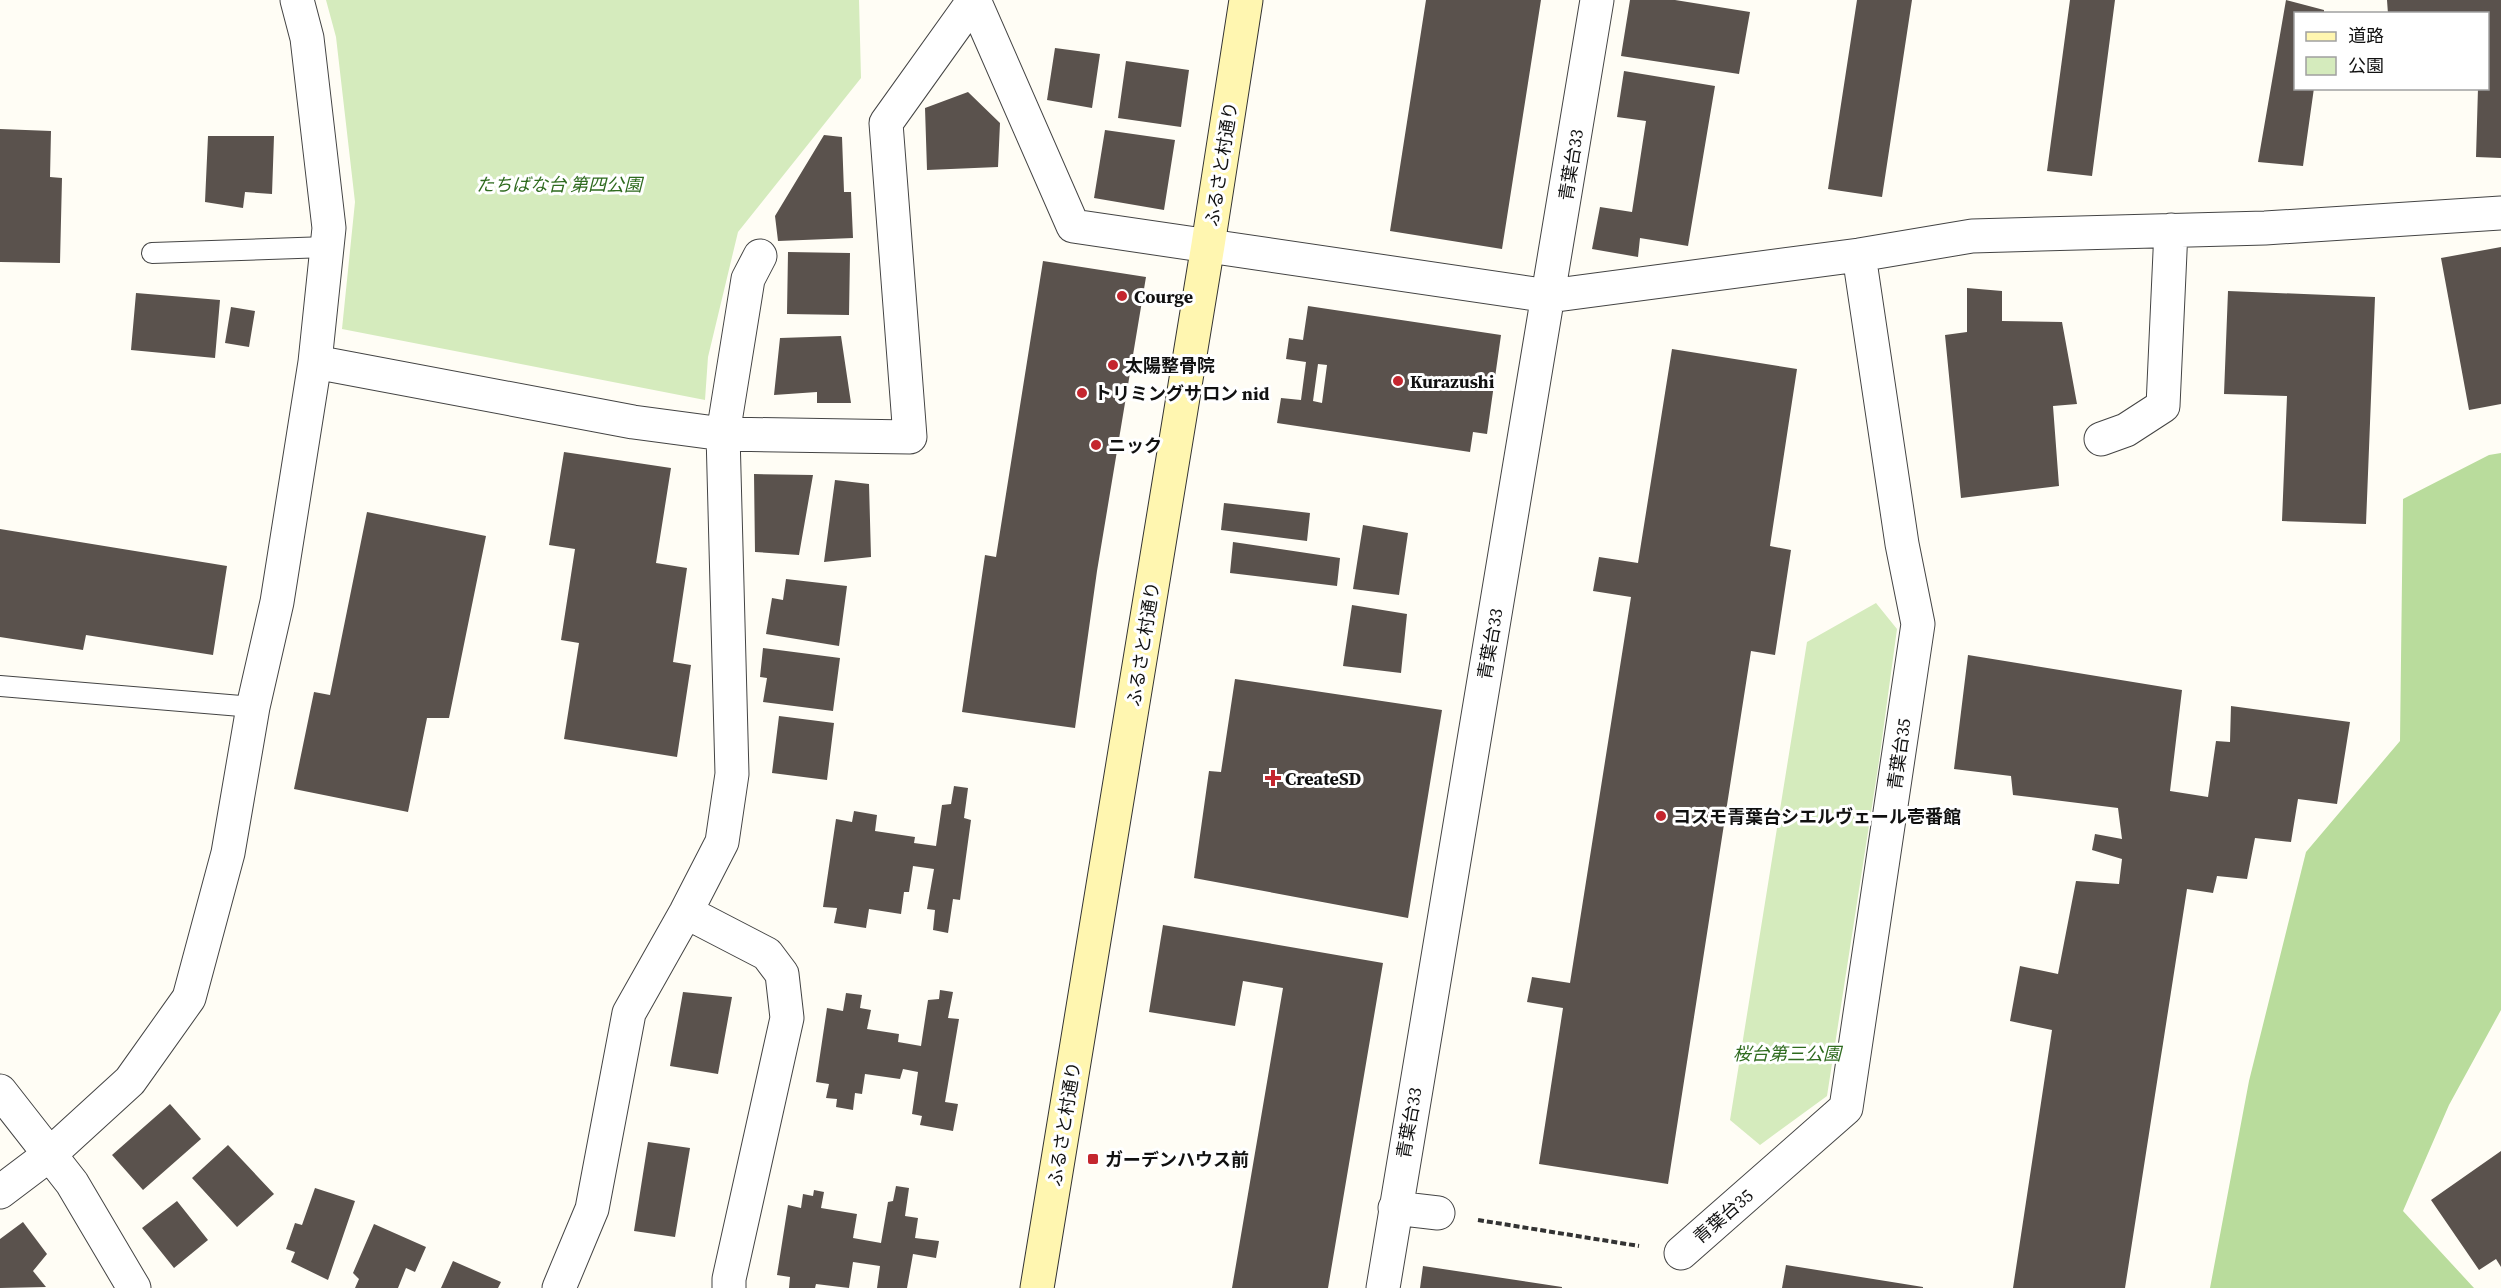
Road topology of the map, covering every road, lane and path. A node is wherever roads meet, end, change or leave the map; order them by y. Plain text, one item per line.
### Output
1 (297, 0) edge
2 (974, 0) edge
3 (1246, 0) edge
4 (1597, 0) edge
5 (2501, 213) edge
6 (2171, 230) junction
7 (1208, 245) junction
8 (327, 247) junction
9 (152, 253) dead end
10 (1859, 255) junction
11 (760, 256) dead end
12 (1550, 296) junction
13 (315, 362) junction
14 (723, 434) junction
15 (2101, 439) dead end
16 (0, 686) edge
17 (253, 707) junction
18 (686, 912) junction
19 (0, 1091) edge
20 (49, 1155) junction
21 (0, 1192) edge
22 (1395, 1208) junction
23 (1438, 1213) joint
24 (1681, 1253) joint
25 (134, 1288) edge
26 (558, 1288) edge
27 (729, 1288) edge
28 (1037, 1288) edge
29 (1383, 1288) edge

1 - 8 street
2 - 7 street
2 - 14 street
3 - 7 street, ふるさと村通り
4 - 12 street, 青葉台33
5 - 6 street
6 - 10 street
6 - 15 street
7 - 12 street
7 - 28 street, ふるさと村通り
8 - 9 lane
8 - 13 street
10 - 12 street
10 - 24 street, 青葉台35
11 - 14 street
12 - 22 street, 青葉台33
13 - 14 street
13 - 17 street
14 - 18 street
16 - 17 lane
17 - 20 street
18 - 26 street
18 - 27 street
19 - 20 street
20 - 21 street
20 - 25 street
22 - 23 street
22 - 29 street, 青葉台33
23 - 24 path

